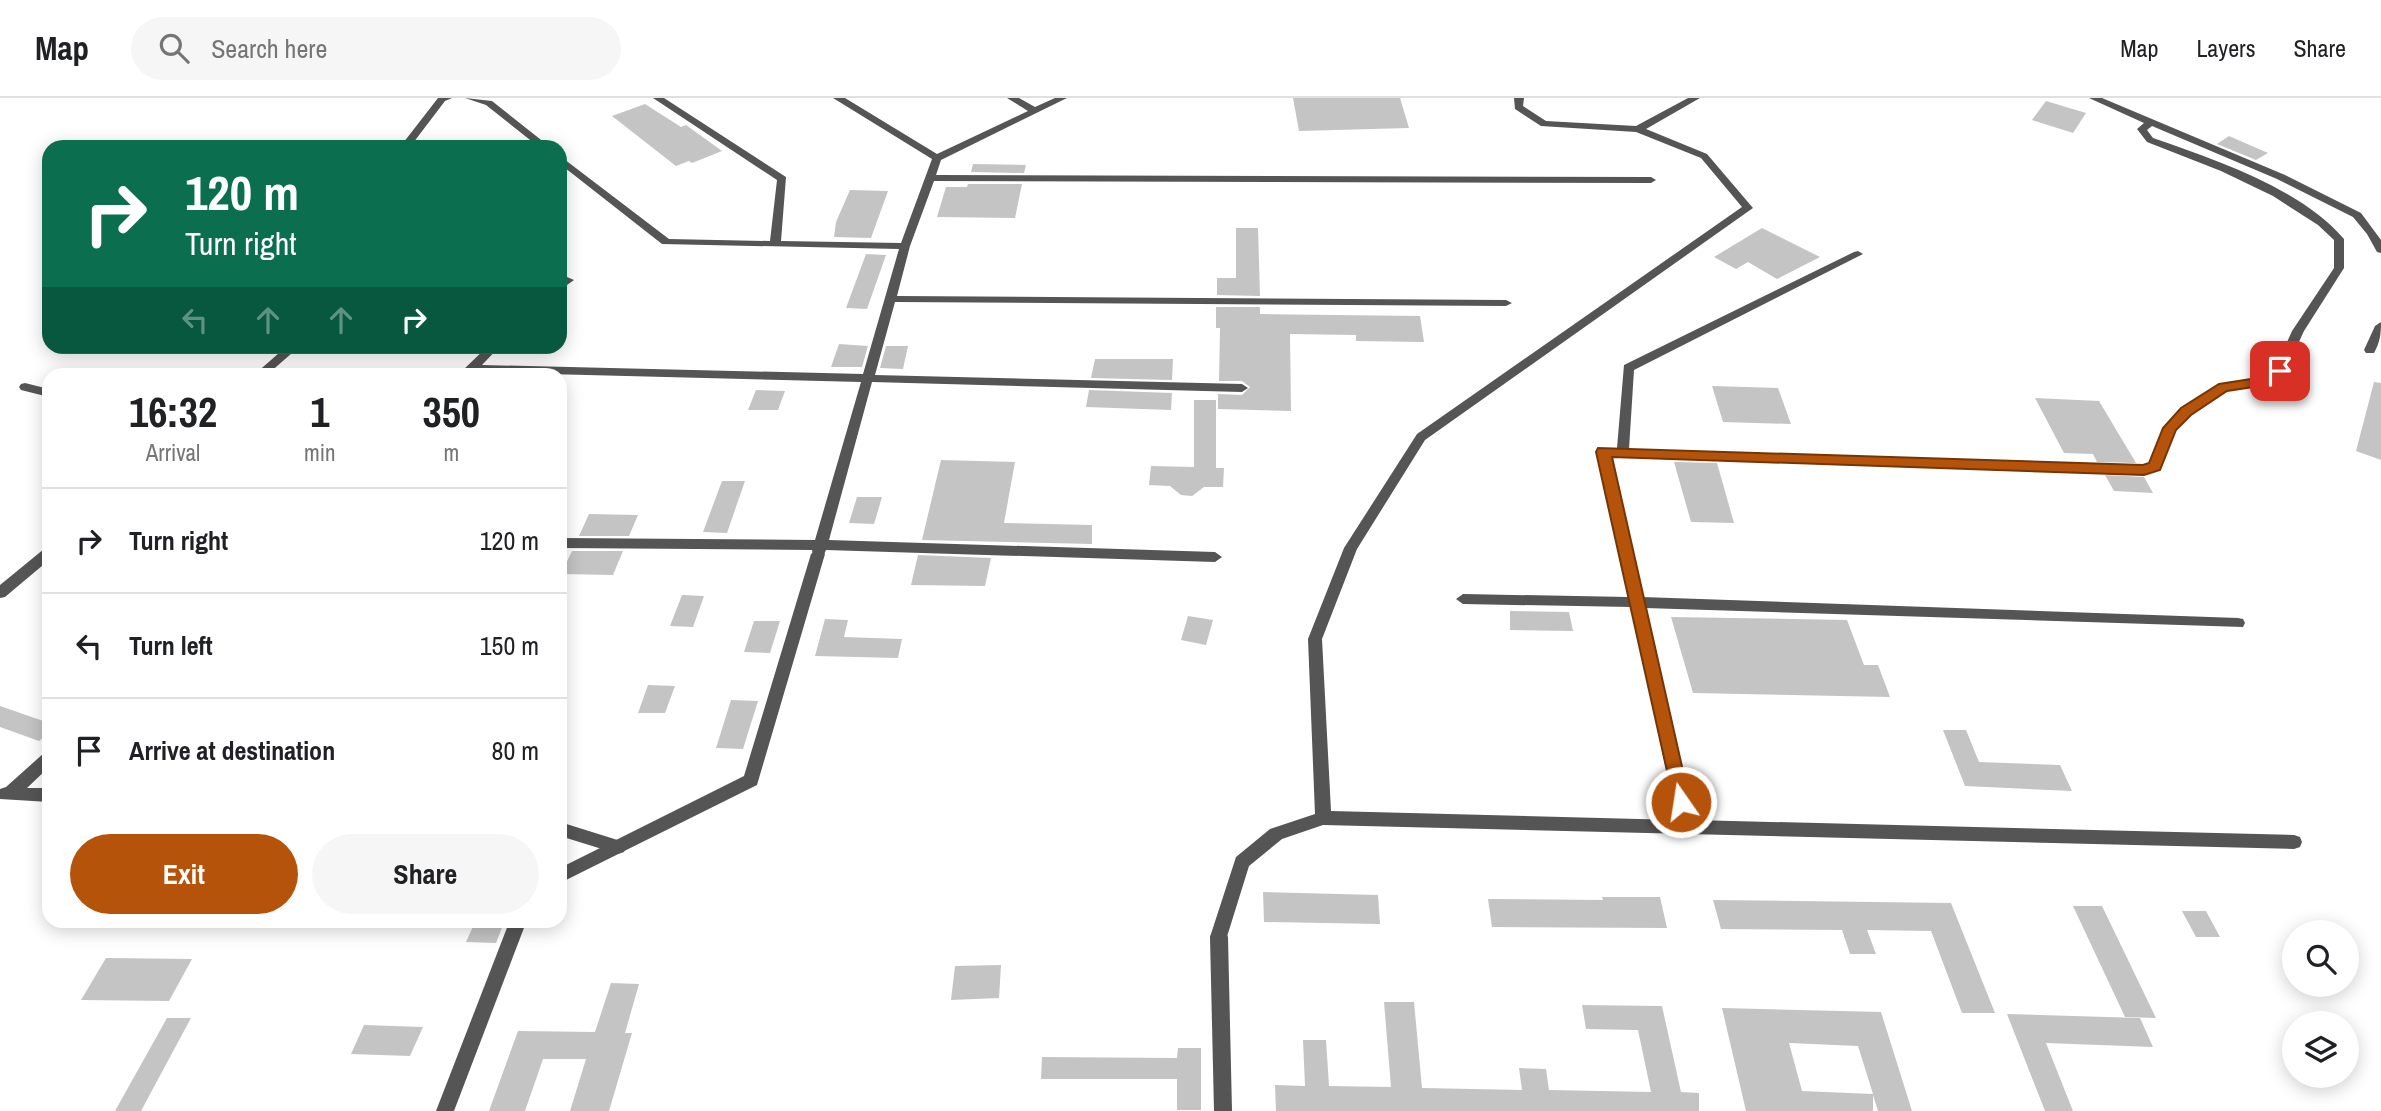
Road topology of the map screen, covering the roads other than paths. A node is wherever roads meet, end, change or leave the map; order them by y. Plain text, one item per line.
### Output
1 (447, 98) edge
2 (470, 98) edge
3 (658, 98) edge
4 (838, 98) edge
5 (1012, 98) edge
6 (1062, 98) edge
7 (1519, 98) edge
8 (1695, 98) edge
9 (2094, 98) edge
10 (1035, 111) junction
11 (2150, 123) junction
12 (1638, 129) junction
13 (410, 140) edge
14 (536, 140) edge
15 (937, 158) junction
16 (567, 164) edge
17 (930, 178) junction
18 (1651, 180) dead end
19 (775, 243) junction
20 (905, 246) junction
21 (2381, 250) edge
22 (1858, 254) dead end
23 (890, 299) junction
24 (1506, 303) dead end
25 (2381, 326) edge
26 (2370, 350) dead end
27 (285, 354) edge
28 (486, 354) edge
29 (268, 368) edge
30 (470, 368) edge
31 (567, 373) edge
32 (868, 379) junction
33 (24, 387) dead end
34 (1242, 388) dead end
35 (42, 391) edge
36 (1623, 452) junction
37 (567, 543) edge
38 (820, 550) junction
39 (1215, 557) dead end
40 (42, 558) edge
41 (0, 593) edge
42 (1463, 599) dead end
43 (1637, 602) junction
44 (2238, 623) dead end
45 (42, 764) edge
46 (4, 794) edge
47 (42, 795) edge
48 (1323, 818) junction
49 (1686, 827) junction
50 (567, 831) edge
51 (2294, 842) dead end
52 (618, 847) junction
53 (567, 872) edge
54 (516, 928) edge
55 (445, 1111) edge
56 (1223, 1111) edge

1 - 13 street
2 - 14 street
3 - 19 street
4 - 15 street
5 - 10 street
6 - 10 street
7 - 12 street
8 - 12 street
9 - 11 street
10 - 15 street
11 - 21 street
11 - 36 street
12 - 48 street
15 - 17 street
16 - 19 street
17 - 18 street
17 - 20 street
19 - 20 street
20 - 23 street
22 - 36 street
23 - 24 street
23 - 32 street
25 - 26 street
27 - 29 street
28 - 30 street
31 - 32 street
32 - 34 street
32 - 38 street
33 - 35 street
36 - 43 street
37 - 38 street
38 - 39 street
38 - 52 street
40 - 41 street
42 - 43 street
43 - 44 street
43 - 49 street
45 - 46 street
46 - 47 street
48 - 49 street
48 - 56 street
49 - 51 street
50 - 52 street
52 - 53 street
54 - 55 street

